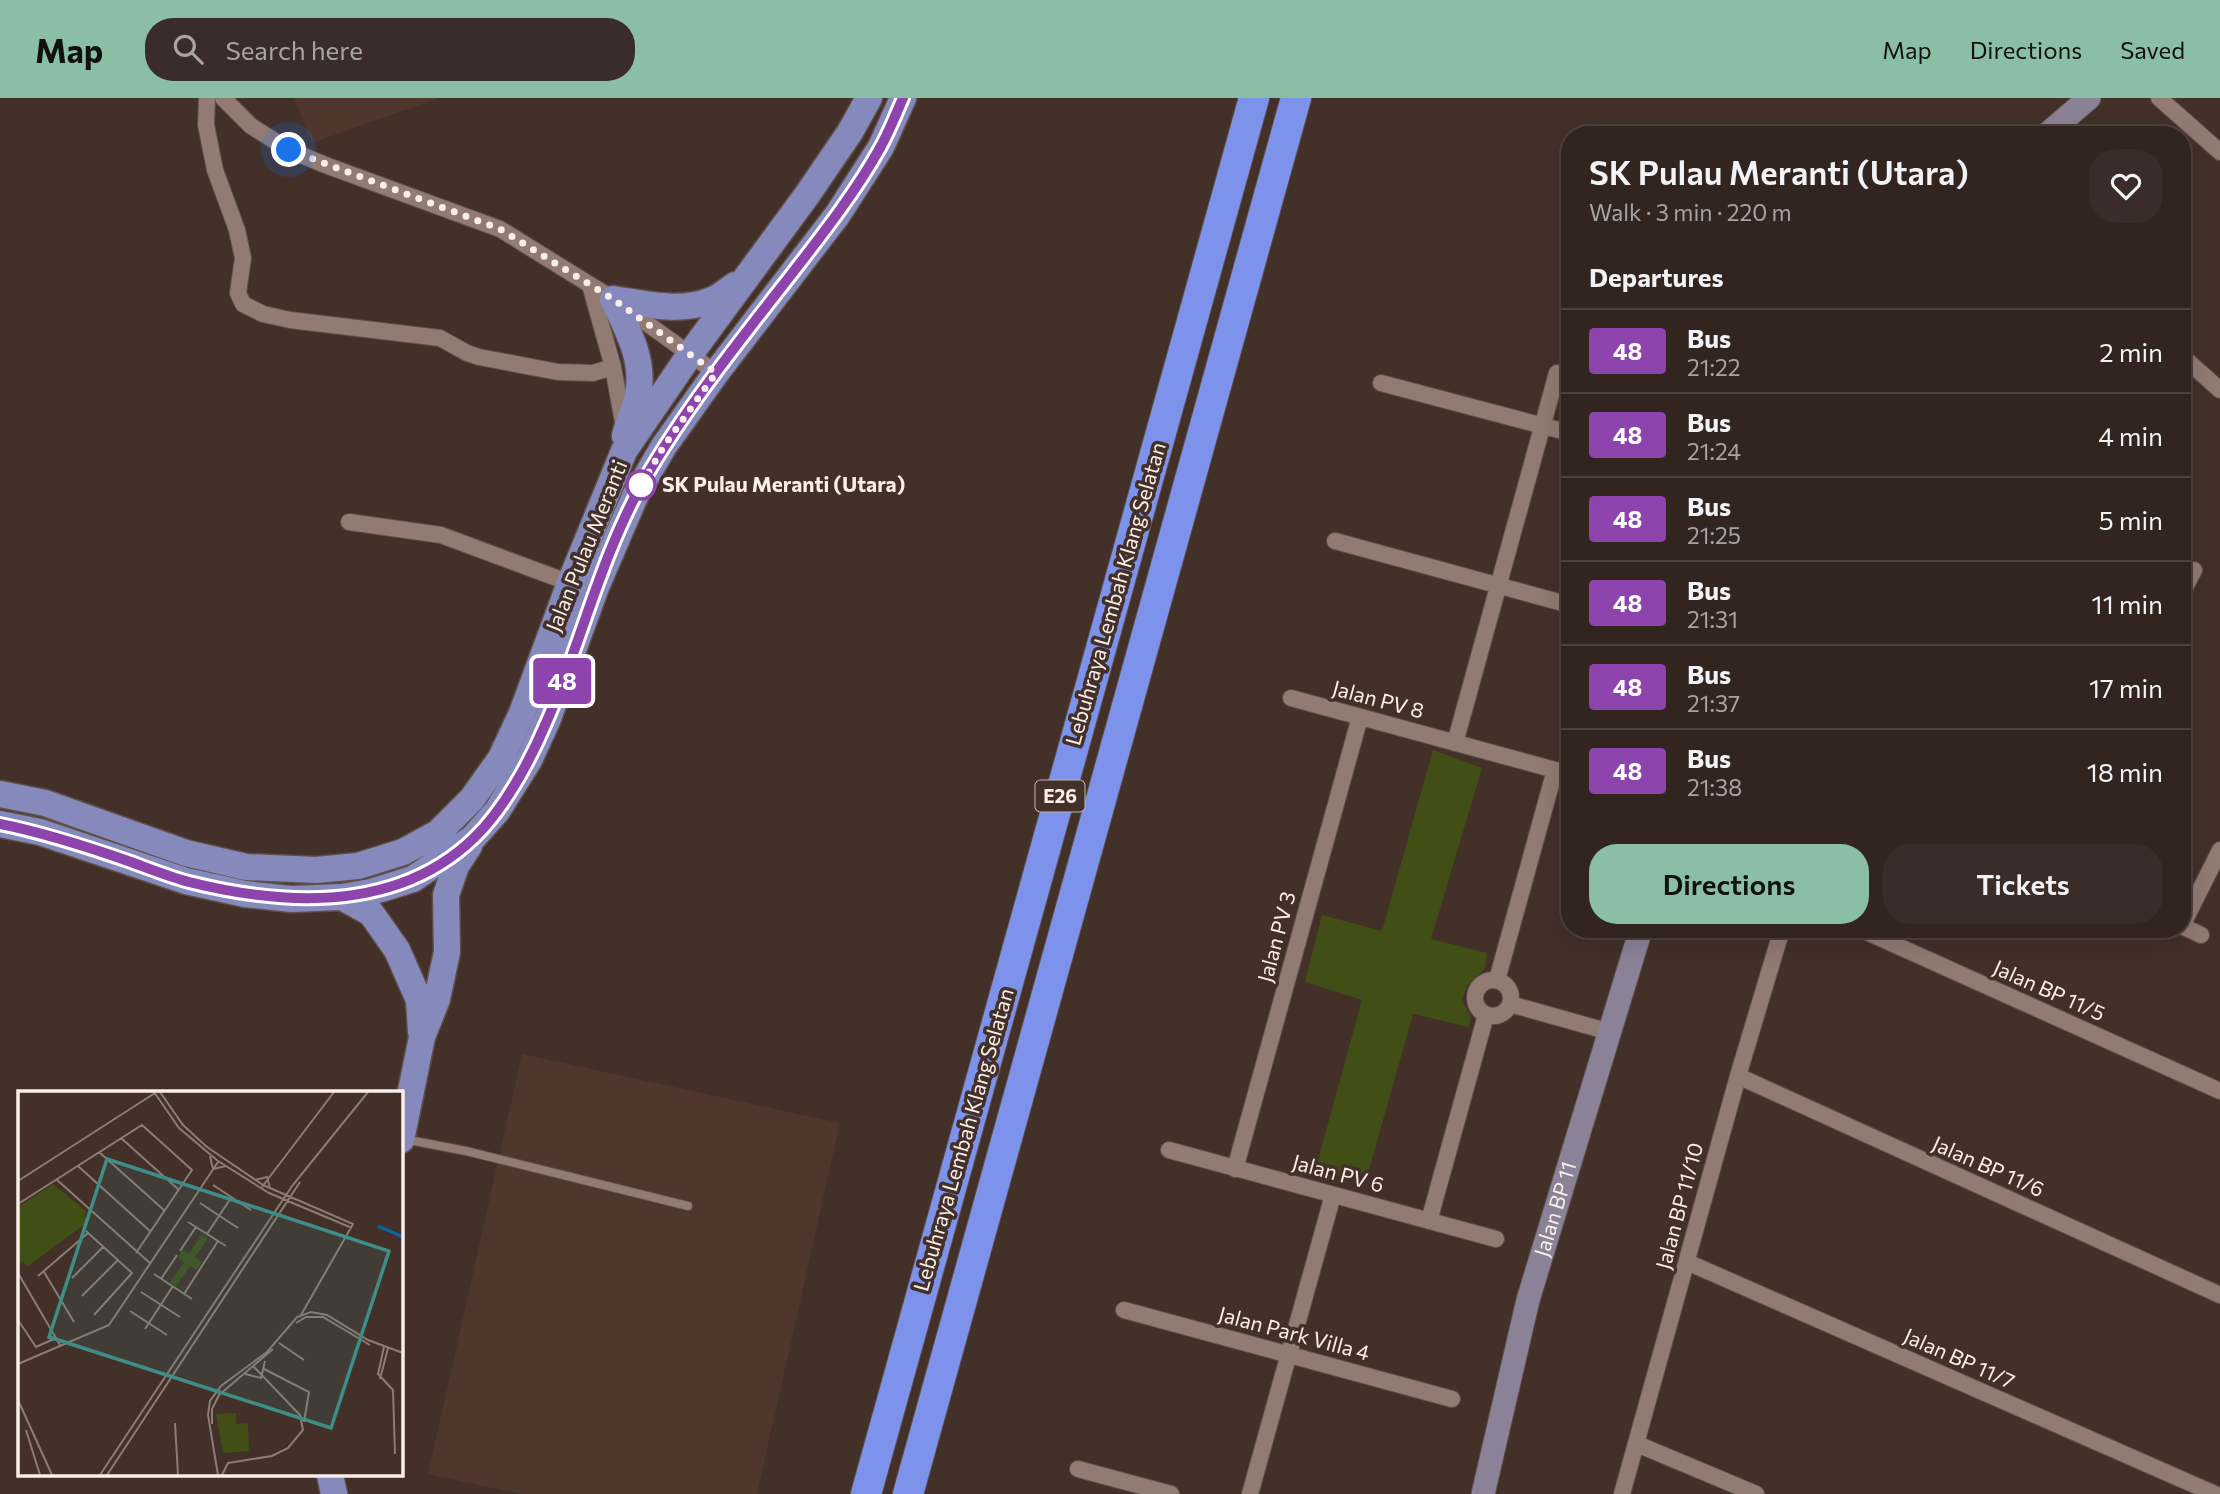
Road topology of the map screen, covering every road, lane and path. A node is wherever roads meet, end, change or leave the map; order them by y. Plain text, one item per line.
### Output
1 (207, 98) edge
2 (223, 98) edge
3 (869, 98) edge
4 (903, 98) edge
5 (1254, 98) edge
6 (1296, 98) edge
7 (2089, 98) edge
8 (2168, 101) edge
9 (2056, 126) edge
10 (2220, 152) edge
11 (748, 276) junction
12 (590, 285) junction
13 (613, 299) junction
14 (691, 353) junction
15 (2191, 364) edge
16 (613, 367) junction
17 (716, 373) junction
18 (1557, 373) dead end
19 (1381, 383) dead end
20 (2220, 390) edge
21 (1542, 426) junction
22 (1561, 431) edge
23 (625, 443) junction
24 (349, 522) dead end
25 (1335, 541) dead end
26 (2194, 570) dead end
27 (2191, 576) edge
28 (570, 583) junction
29 (1498, 585) junction
30 (1561, 602) edge
31 (1291, 698) dead end
32 (1360, 717) junction
33 (1455, 743) junction
34 (1561, 772) edge
35 (1561, 775) edge
36 (0, 794) edge
37 (0, 824) edge
38 (473, 838) junction
39 (2220, 850) edge
40 (342, 897) junction
41 (2191, 908) edge
42 (2191, 930) edge
43 (2201, 935) dead end
44 (1638, 938) edge
45 (1779, 938) edge
46 (1880, 938) edge
47 (1497, 980) junction
48 (1510, 1004) junction
49 (1486, 1015) junction
50 (1610, 1032) junction
51 (422, 1037) junction
52 (1738, 1076) junction
53 (2220, 1091) edge
54 (402, 1134) edge
55 (402, 1139) edge
56 (1168, 1150) dead end
57 (1235, 1168) junction
58 (1332, 1195) junction
59 (688, 1206) dead end
60 (1429, 1221) junction
61 (1496, 1239) dead end
62 (1687, 1262) junction
63 (2220, 1295) edge
64 (1124, 1310) dead end
65 (1288, 1355) junction
66 (1452, 1399) dead end
67 (1637, 1444) junction
68 (1078, 1469) dead end
69 (330, 1476) edge
70 (330, 1476) edge
71 (327, 1494) edge
72 (334, 1494) edge
73 (866, 1494) edge
74 (908, 1494) edge
75 (1171, 1494) edge
76 (1250, 1494) edge
77 (1483, 1494) edge
78 (1622, 1494) edge
79 (1756, 1494) edge
80 (2215, 1494) edge

1 - 16 street
2 - 12 street
3 - 11 main road, Jalan Pulau Meranti
4 - 17 main road, Jalan Pulau Meranti
5 - 73 highway, Lebuhraya Lembah Klang Selatan / E26
6 - 74 highway, Lebuhraya Lembah Klang Selatan / E26
7 - 9 street
8 - 10 street
11 - 13 main road
11 - 14 main road, Jalan Pulau Meranti
12 - 13 street
12 - 16 street
13 - 14 street
13 - 23 main road
14 - 17 street
14 - 23 main road, Jalan Pulau Meranti
15 - 20 street
16 - 23 street
17 - 38 main road, Jalan Pulau Meranti
18 - 21 street
19 - 21 street
21 - 22 street
21 - 29 street
23 - 28 main road, Jalan Pulau Meranti
24 - 28 street
25 - 29 street
26 - 27 street
28 - 36 main road, Jalan Pulau Meranti
29 - 30 street
29 - 33 street
31 - 32 street, Jalan PV 8
32 - 33 street, Jalan PV 8
32 - 57 street, Jalan PV 3
33 - 34 street, Jalan PV 8
35 - 47 street
37 - 40 main road, Jalan Pulau Meranti
38 - 40 main road, Jalan Pulau Meranti
38 - 51 main road
39 - 41 street
40 - 51 main road
42 - 43 street
44 - 50 street, Jalan BP 11
45 - 52 street, Jalan BP 11/10
46 - 53 street, Jalan BP 11/5
47 - 48 street
47 - 49 street
48 - 49 street
48 - 50 street
49 - 60 street
50 - 77 street, Jalan BP 11
51 - 54 main road
52 - 62 street, Jalan BP 11/10
52 - 63 street, Jalan BP 11/6
55 - 59 lane
56 - 57 street, Jalan PV 6
57 - 58 street, Jalan PV 6
58 - 60 street, Jalan PV 6
58 - 65 street
60 - 61 street, Jalan PV 6
62 - 67 street, Jalan BP 11/10
62 - 80 street, Jalan BP 11/7
64 - 65 street, Jalan Park Villa 4
65 - 66 street, Jalan Park Villa 4
65 - 76 street
67 - 78 street, Jalan BP 11/10
67 - 79 street
68 - 75 street
69 - 71 main road
70 - 72 main road

